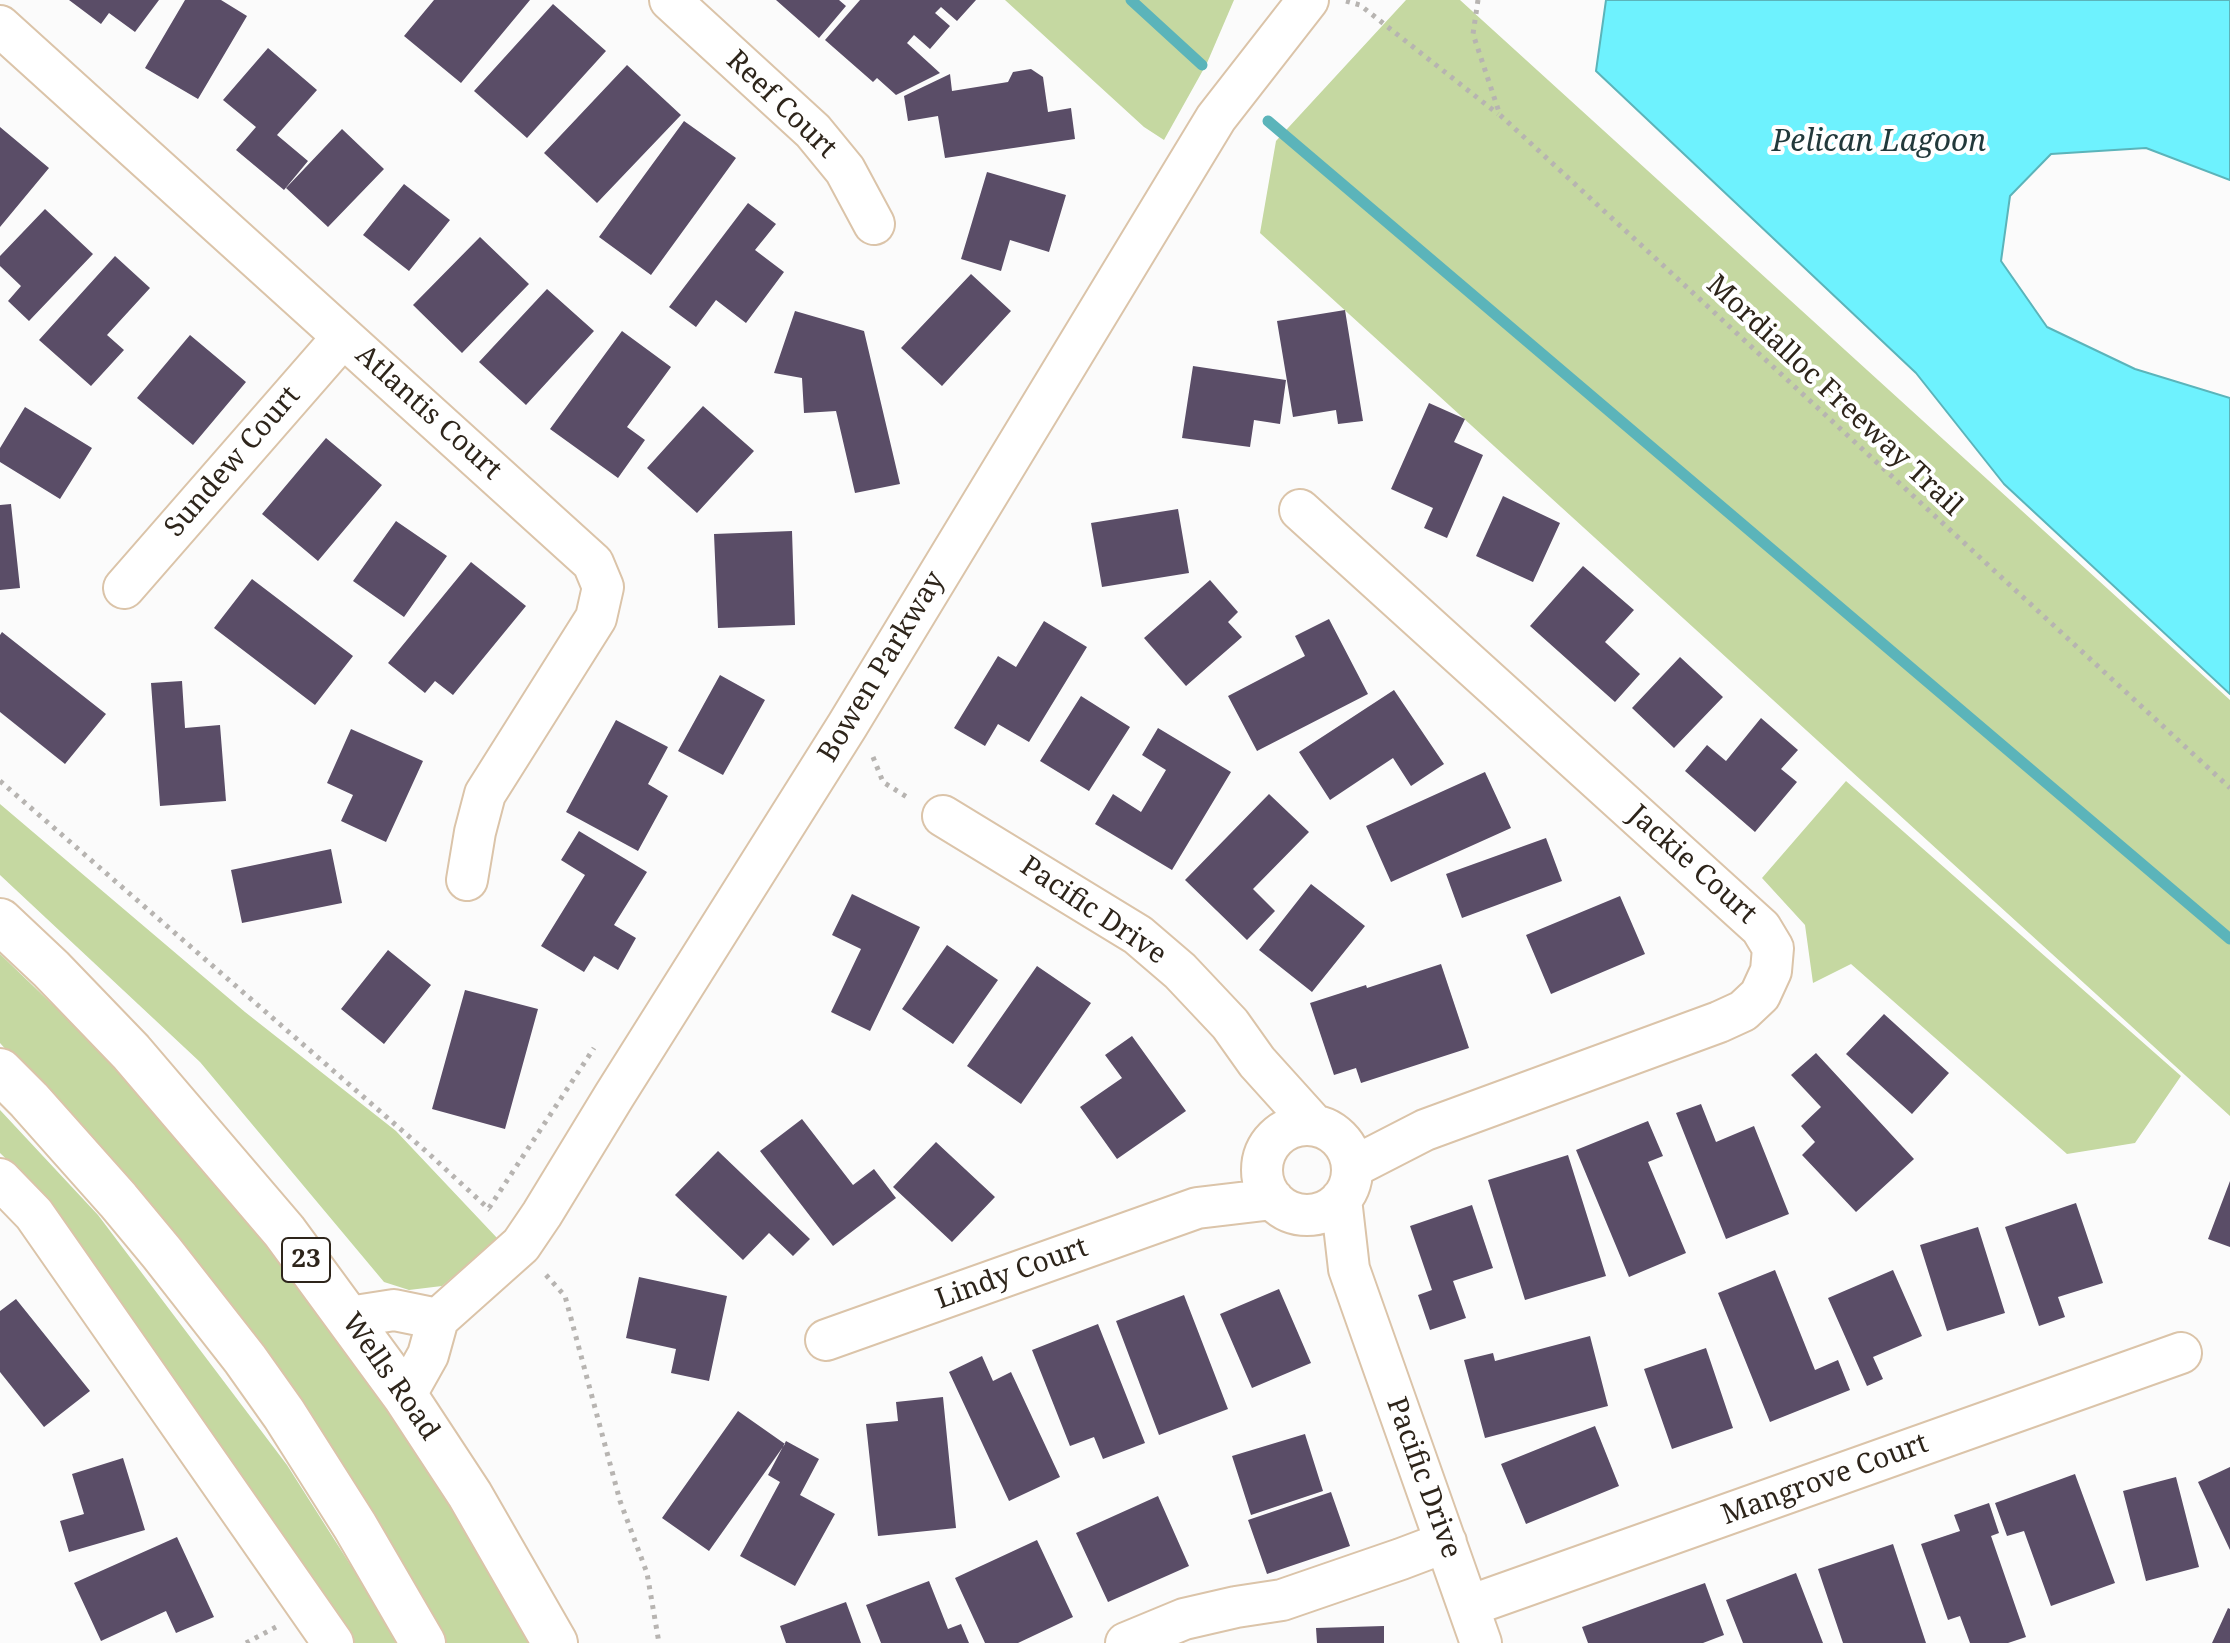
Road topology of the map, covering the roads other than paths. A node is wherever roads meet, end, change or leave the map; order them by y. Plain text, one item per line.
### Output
1 (670, 0) edge
2 (1308, 0) edge
3 (0, 26) edge
4 (874, 224) dead end
5 (343, 337) junction
6 (1300, 510) dead end
7 (124, 588) dead end
8 (943, 816) road end
9 (467, 880) dead end
10 (0, 921) edge
11 (0, 1071) edge
12 (1309, 1168) junction
13 (0, 1179) edge
14 (349, 1317) junction
15 (438, 1319) junction
16 (826, 1340) dead end
17 (2181, 1353) dead end
18 (405, 1396) junction
19 (1446, 1542) junction
20 (1475, 1625) edge
21 (333, 1643) edge
22 (423, 1643) edge
23 (555, 1643) edge
24 (1126, 1643) edge

1 - 4 street, Reef Court
2 - 15 street, Bowen Parkway
3 - 5 street, Atlantis Court
5 - 7 street, Sundew Court
5 - 9 street, Atlantis Court
6 - 12 street, Jackie Court
8 - 12 street, Pacific Drive
10 - 14 main road, Wells Road / 23
11 - 22 main road
12 - 16 street, Lindy Court
12 - 19 street, Pacific Drive
13 - 21 street
14 - 15 street
14 - 18 main road, Wells Road / 23
15 - 18 street
17 - 20 street, Mangrove Court
18 - 23 main road, Wells Road / 23
19 - 20 street, Pacific Drive
19 - 24 street

